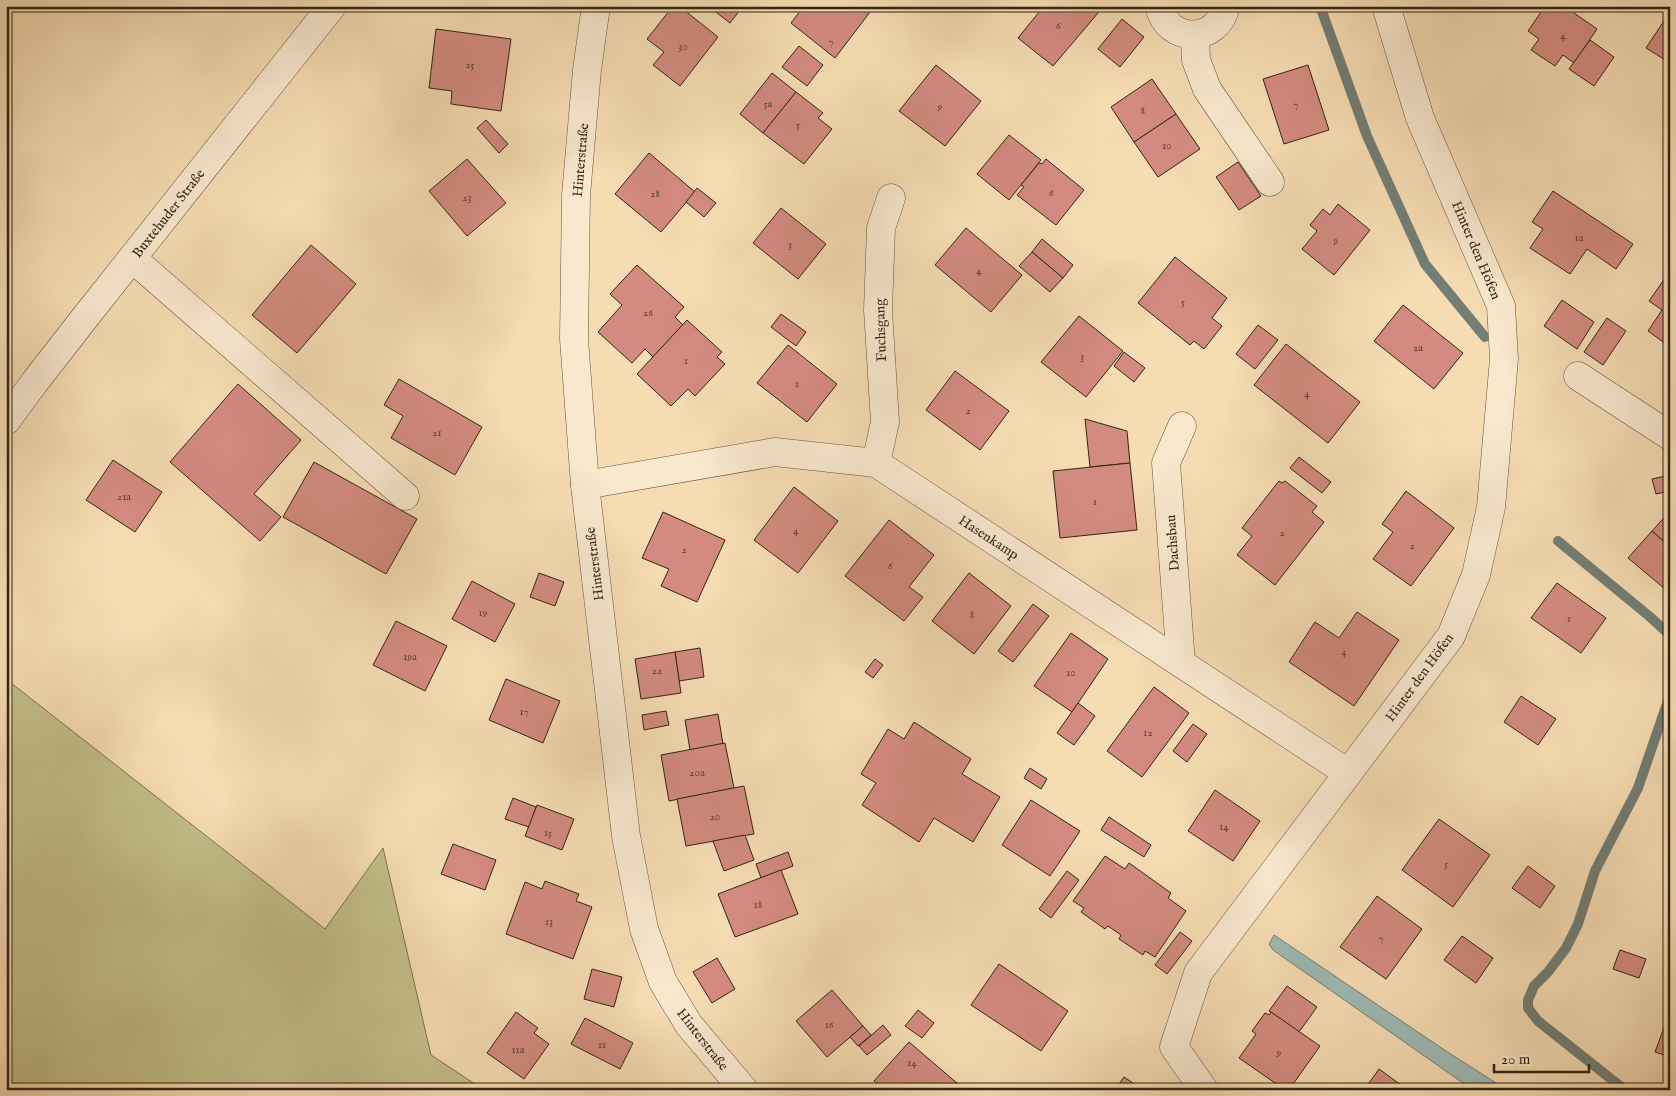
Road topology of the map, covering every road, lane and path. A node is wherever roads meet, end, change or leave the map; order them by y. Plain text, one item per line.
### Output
1 (332, 6) edge
2 (596, 6) edge
3 (1159, 6) edge
4 (1226, 6) edge
5 (1386, 6) edge
6 (1195, 35) junction
7 (1270, 182) dead end
8 (891, 198) dead end
9 (133, 258) junction
10 (1578, 376) dead end
11 (6, 421) edge
12 (1182, 426) dead end
13 (1670, 436) edge
14 (876, 463) junction
15 (585, 485) junction
16 (405, 496) dead end
17 (1181, 663) junction
18 (1348, 773) junction
19 (744, 1090) edge
20 (1204, 1090) edge

1 - 9 street, Buxtehuder Straße
2 - 15 street, Hinterstraße
3 - 6 street
4 - 6 street
5 - 18 street, Hinter den Höfen
6 - 7 street
8 - 14 street, Fuchsgang
9 - 11 street, Buxtehuder Straße
9 - 16 street
10 - 13 street
12 - 17 street, Dachsbau
14 - 15 street, Hasenkamp
14 - 17 street, Hasenkamp
15 - 19 street, Hinterstraße
17 - 18 street, Hasenkamp
18 - 20 street, Hinter den Höfen

